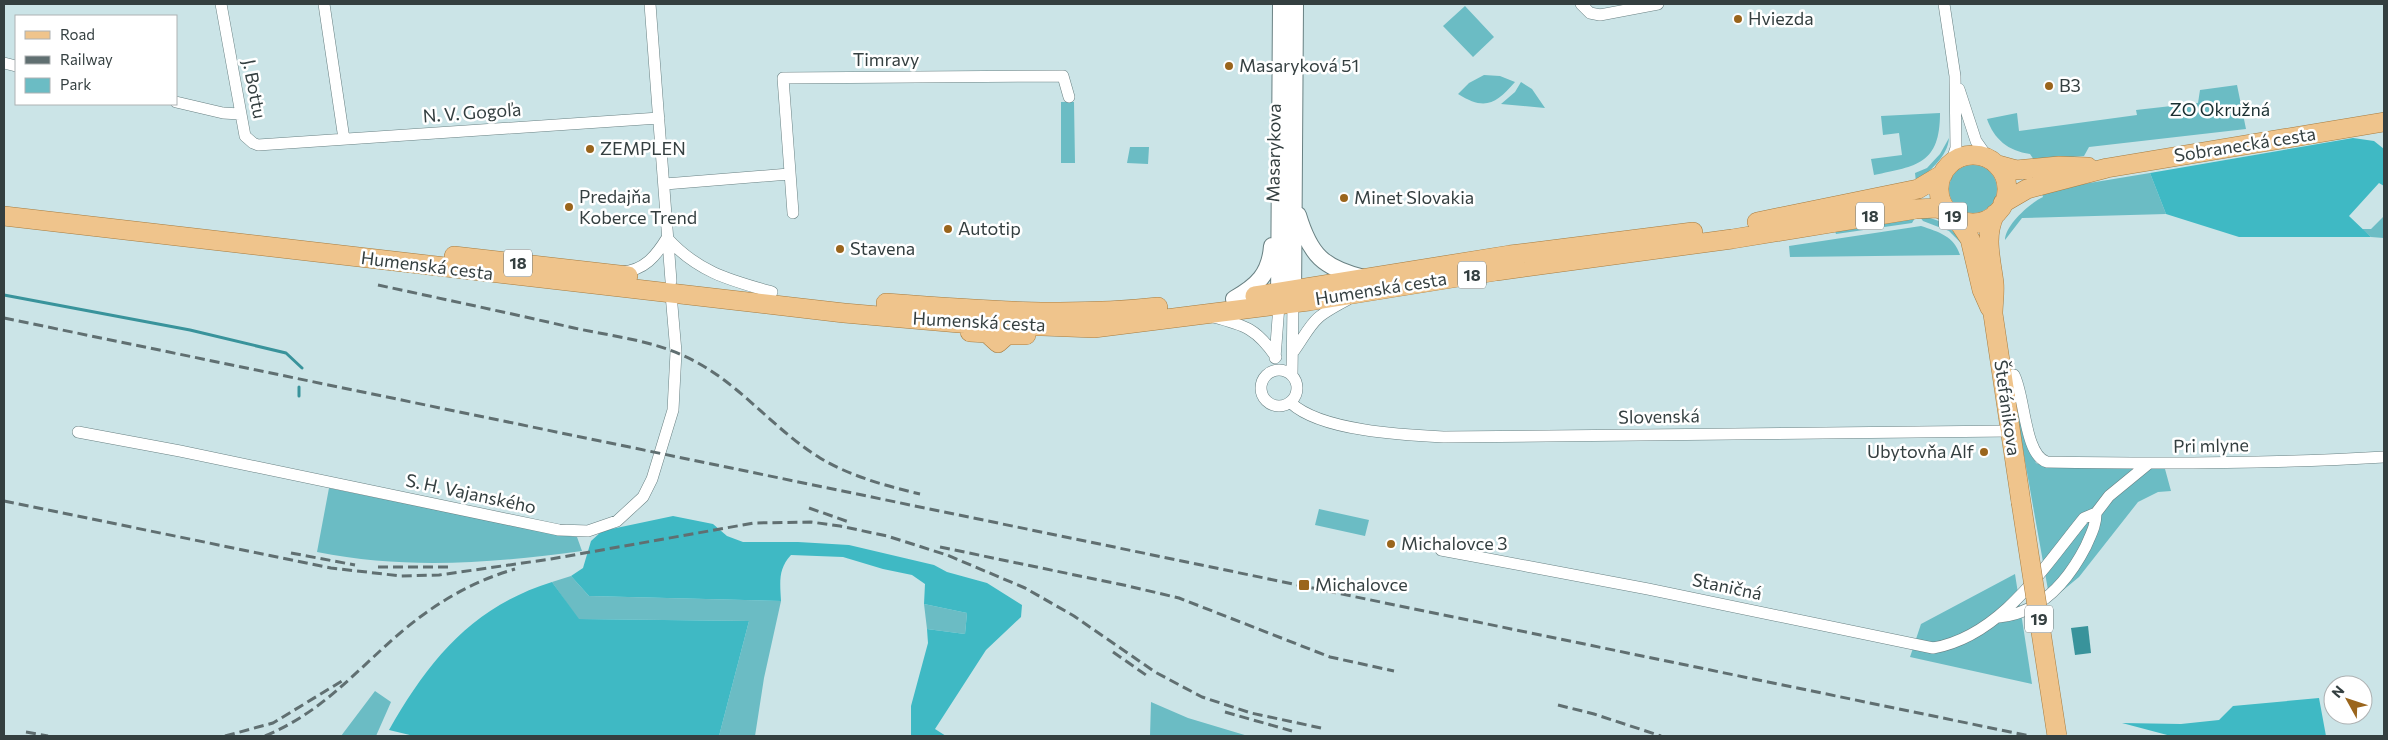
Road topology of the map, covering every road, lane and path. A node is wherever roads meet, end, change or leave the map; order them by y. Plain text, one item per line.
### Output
1 (220, 4) edge
2 (324, 4) edge
3 (650, 4) edge
4 (1281, 4) edge
5 (1296, 4) edge
6 (1582, 4) edge
7 (1658, 4) edge
8 (1944, 4) edge
9 (1955, 76) junction
10 (1068, 98) dead end
11 (178, 102) edge
12 (240, 114) junction
13 (659, 118) junction
14 (2384, 122) edge
15 (344, 139) junction
16 (288, 143) joint
17 (1993, 162) junction
18 (1947, 168) junction
19 (2107, 168) junction
20 (789, 174) junction
21 (665, 184) junction
22 (1293, 198) junction
23 (4, 205) edge
24 (1999, 209) junction
25 (1279, 210) junction
26 (793, 213) dead end
27 (4, 216) edge
28 (1953, 216) junction
29 (667, 238) junction
30 (601, 273) junction
31 (1364, 285) junction
32 (671, 287) junction
33 (772, 292) junction
34 (1286, 298) junction
35 (1234, 299) junction
36 (1993, 314) junction
37 (1204, 315) junction
38 (1294, 351) junction
39 (1276, 357) junction
40 (1273, 371) junction
41 (1292, 375) junction
42 (2002, 377) junction
43 (1291, 403) junction
44 (2010, 430) junction
45 (78, 432) dead end
46 (2384, 457) edge
47 (2148, 464) junction
48 (2096, 513) junction
49 (1441, 550) dead end
50 (1999, 617) junction
51 (2057, 736) edge

1 - 12 street, J. Bottu
2 - 15 street
3 - 13 street, S. H. Vajanského
4 - 25 main road, Masarykova
5 - 22 main road, Masarykova
6 - 7 street
8 - 9 street
9 - 17 street
9 - 18 street
10 - 20 street, Timravy
11 - 12 street
12 - 16 street, J. Bottu
13 - 15 street, N. V. Gogoľa
13 - 21 street, S. H. Vajanského
14 - 19 main road, Sobranecká cesta / 19
15 - 16 street, N. V. Gogoľa
17 - 18 main road, 19
17 - 19 main road, Sobranecká cesta / 19
17 - 24 main road, 19
18 - 28 main road, 19
18 - 31 main road, Humenská cesta / 18
19 - 24 main road, Sobranecká cesta / 19
20 - 21 street
20 - 26 street, Timravy
21 - 29 street, S. H. Vajanského
22 - 31 main road
22 - 34 main road, Masarykova
23 - 30 main road, Humenská cesta / 18
24 - 28 main road, 19
24 - 36 main road, 19
25 - 34 main road, Masarykova
25 - 35 main road
27 - 32 main road, Humenská cesta / 18
28 - 31 main road, Humenská cesta / 18
28 - 36 main road, 19
29 - 30 street
29 - 32 street, S. H. Vajanského
29 - 33 street
30 - 32 main road, Humenská cesta / 18
31 - 34 main road, Humenská cesta / 18
31 - 38 street
32 - 33 main road, Humenská cesta / 18
32 - 37 main road, Humenská cesta / 18
32 - 45 street, S. H. Vajanského
33 - 35 main road, Humenská cesta / 18
34 - 35 main road, Humenská cesta / 18
34 - 37 main road, Humenská cesta / 18
34 - 38 street
34 - 39 street
36 - 42 main road, Štefánikova / 19
37 - 39 street
38 - 41 street
39 - 40 street
40 - 41 street
40 - 43 street
41 - 43 street
42 - 44 main road, Štefánikova / 19
42 - 47 street, Pri mlyne
43 - 44 street, Slovenská
44 - 51 main road, Štefánikova / 19, bridge
46 - 47 street, Pri mlyne
47 - 48 street, Staničná
48 - 50 street, Staničná
48 - 50 street, Staničná
49 - 50 street, Staničná

